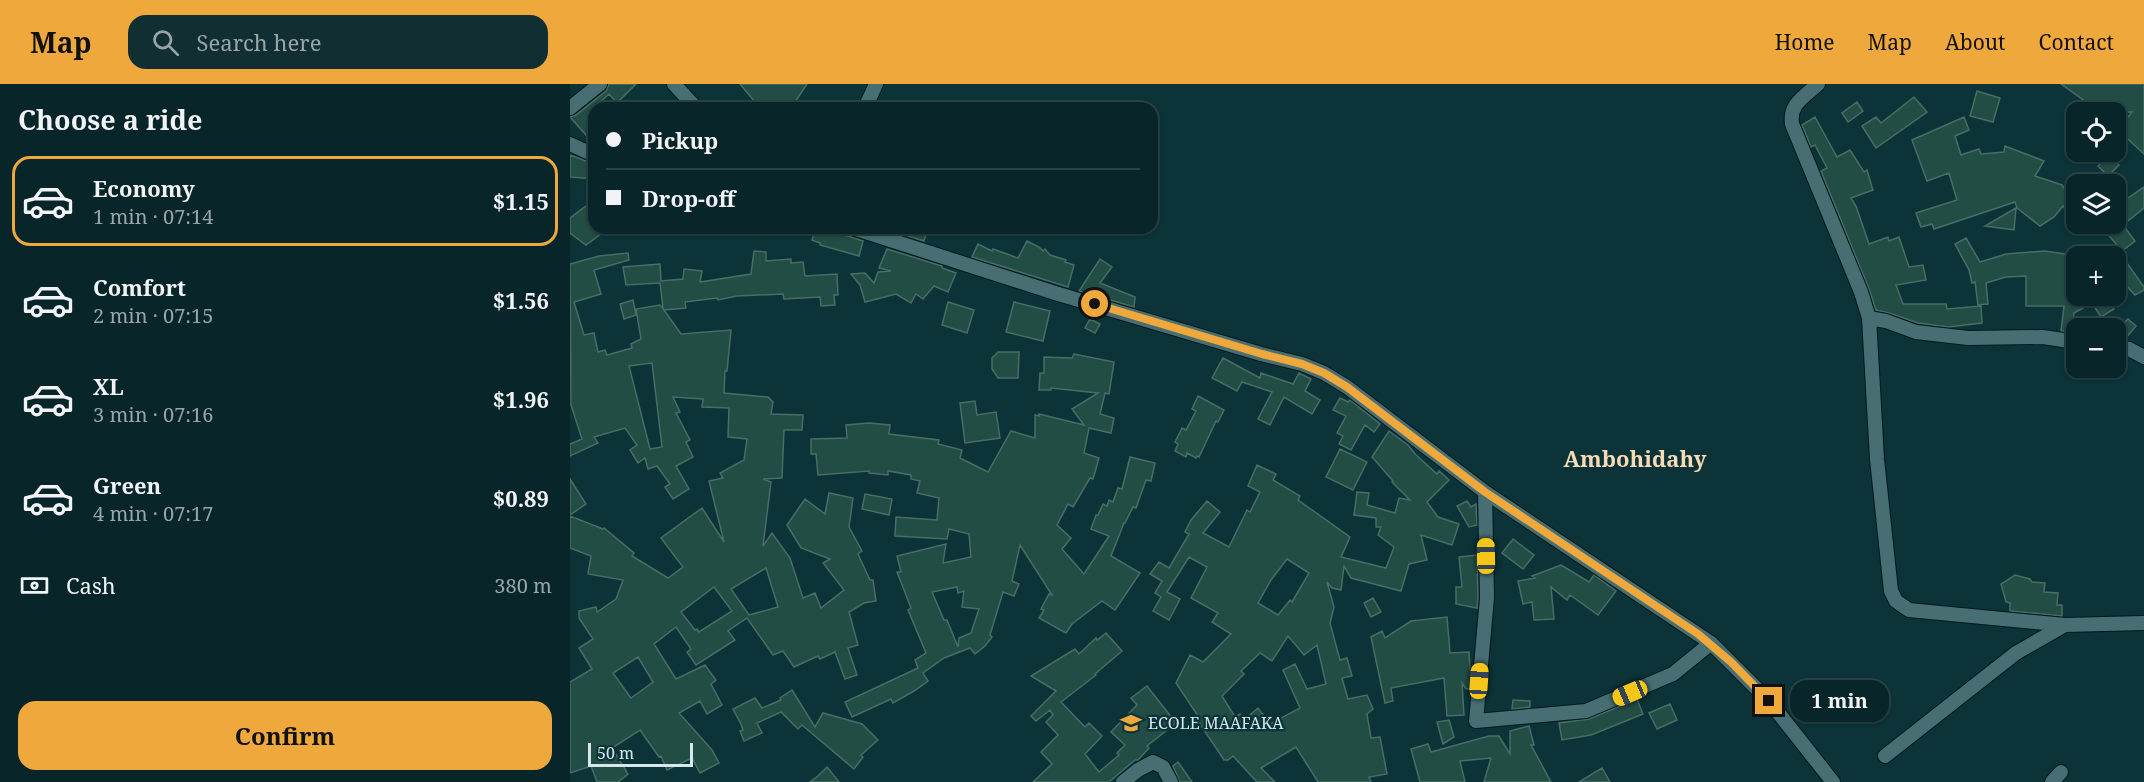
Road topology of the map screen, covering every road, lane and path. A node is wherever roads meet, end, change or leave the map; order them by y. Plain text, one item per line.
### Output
1 (600, 84) edge
2 (674, 84) edge
3 (876, 84) edge
4 (1818, 84) edge
5 (690, 102) edge
6 (867, 102) edge
7 (570, 108) edge
8 (570, 144) edge
9 (588, 152) edge
10 (872, 234) edge
11 (1869, 318) junction
12 (2066, 340) edge
13 (2126, 349) edge
14 (2144, 357) edge
15 (1485, 492) junction
16 (2144, 623) edge
17 (2065, 624) junction
18 (1711, 643) junction
19 (1886, 756) dead end
20 (1123, 782) edge
21 (1171, 782) edge
22 (1833, 782) edge

1 - 7 street
2 - 5 street
3 - 6 street
4 - 11 street
8 - 9 street
10 - 15 street
11 - 12 street
11 - 17 street
13 - 14 street
15 - 18 street
15 - 18 street
16 - 17 street
17 - 19 street
18 - 22 street
20 - 21 street

